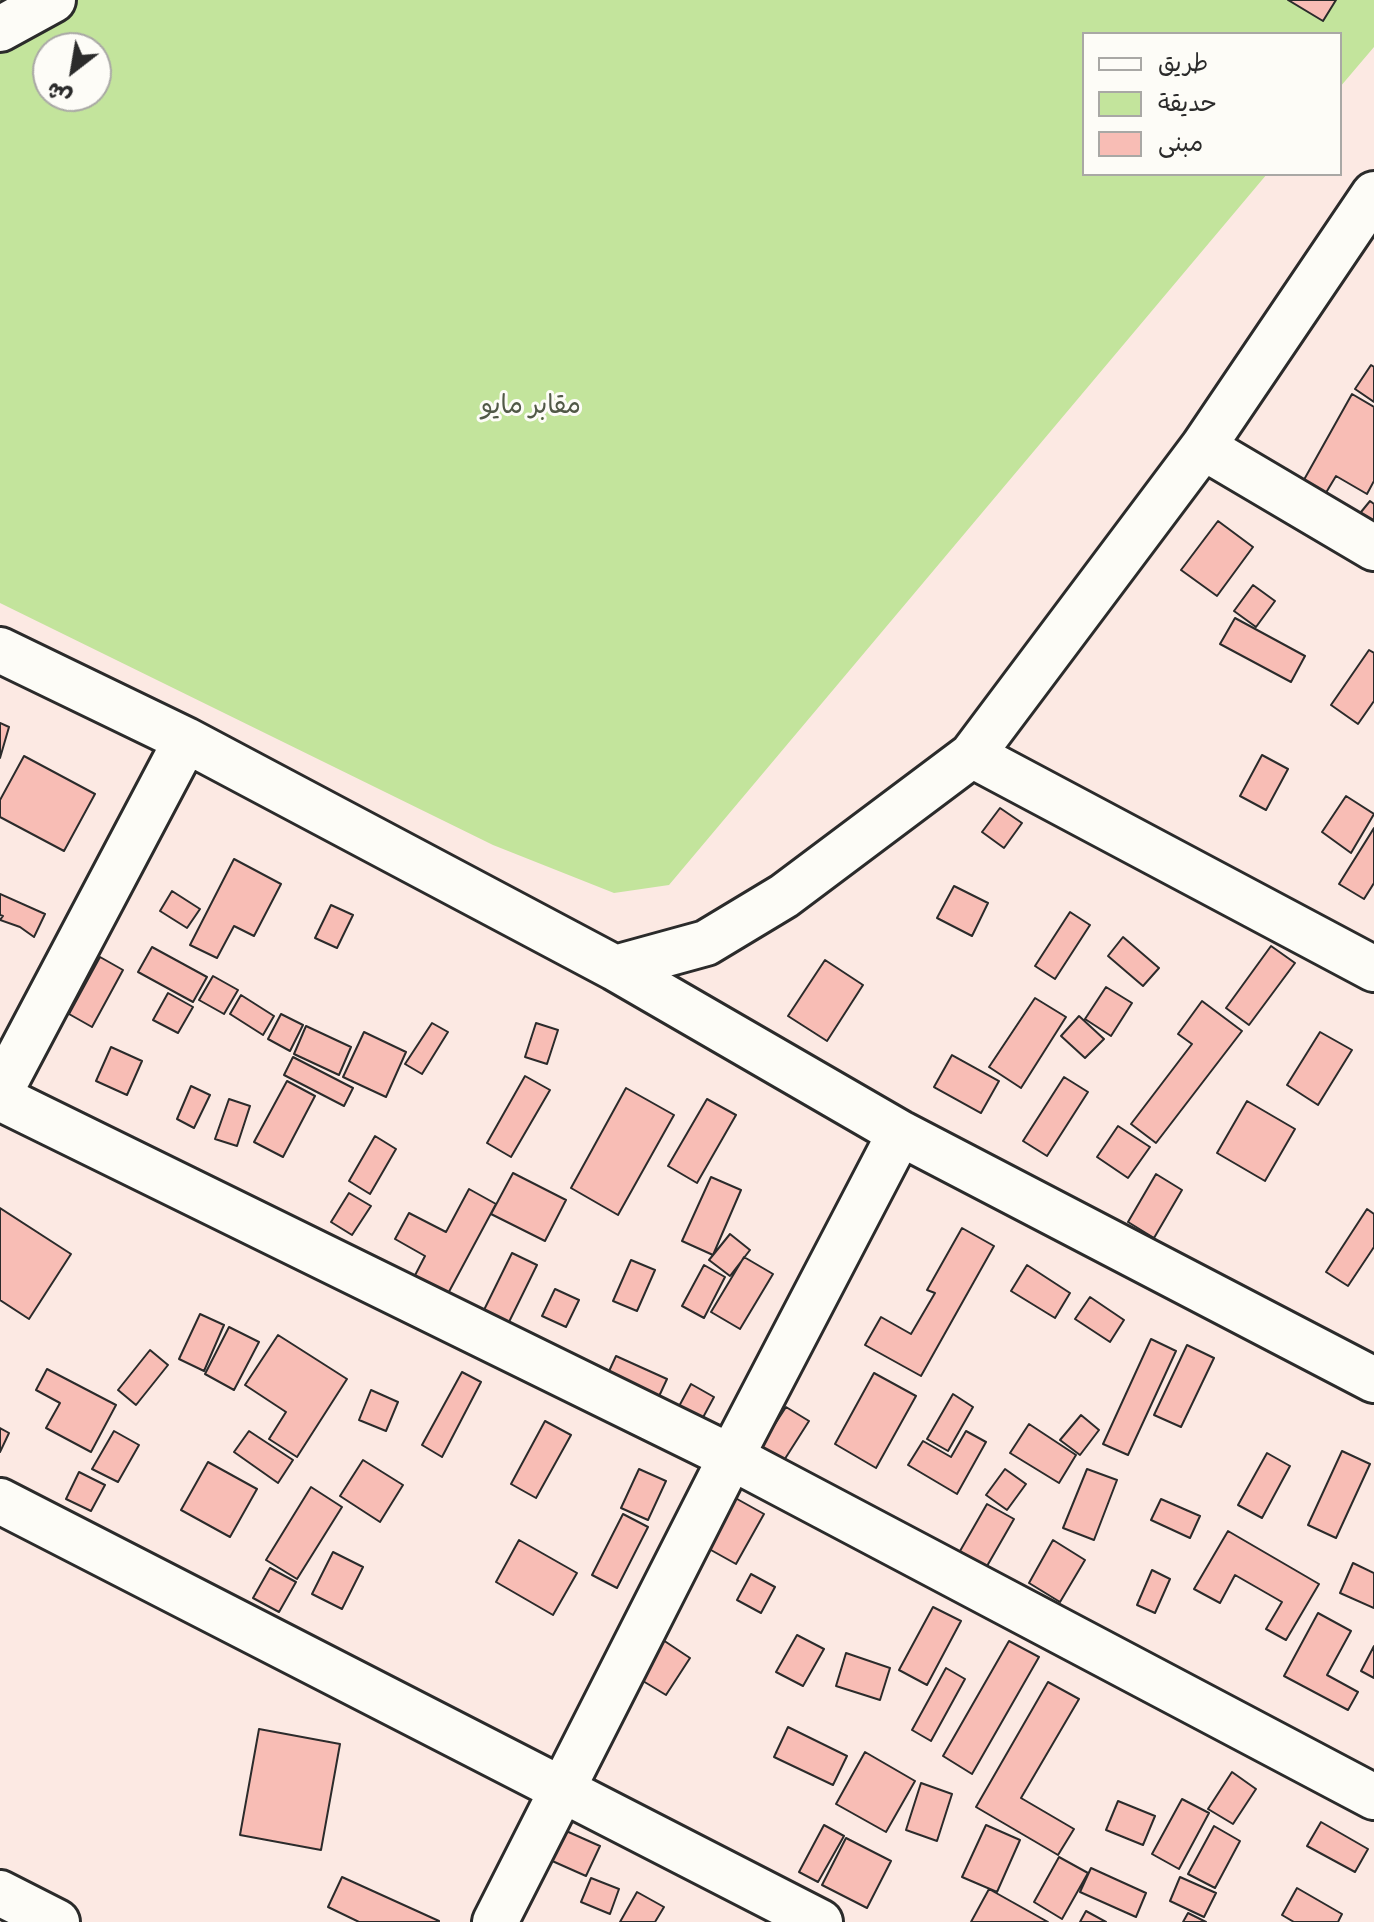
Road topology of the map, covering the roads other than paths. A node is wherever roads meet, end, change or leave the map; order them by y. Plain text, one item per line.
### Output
1 (53, 0) edge
2 (0, 29) edge
3 (1374, 194) edge
4 (1203, 447) junction
5 (1374, 548) edge
6 (0, 650) edge
7 (186, 740) junction
8 (972, 755) junction
9 (615, 968) junction
10 (1374, 969) edge
11 (0, 1092) edge
12 (0, 1098) edge
13 (900, 1133) junction
14 (1374, 1380) edge
15 (731, 1457) junction
16 (0, 1501) edge
17 (563, 1790) junction
18 (1374, 1797) edge
19 (0, 1893) edge
20 (57, 1922) edge
21 (495, 1922) edge
22 (820, 1922) edge

1 - 2 street
3 - 4 street
4 - 5 street
4 - 8 street
6 - 7 street
7 - 9 street
7 - 11 street
8 - 9 street
8 - 10 street
9 - 13 street
12 - 15 street
13 - 14 street
13 - 15 street
15 - 17 street
15 - 18 street
16 - 17 street
17 - 21 street
17 - 22 street
19 - 20 street

